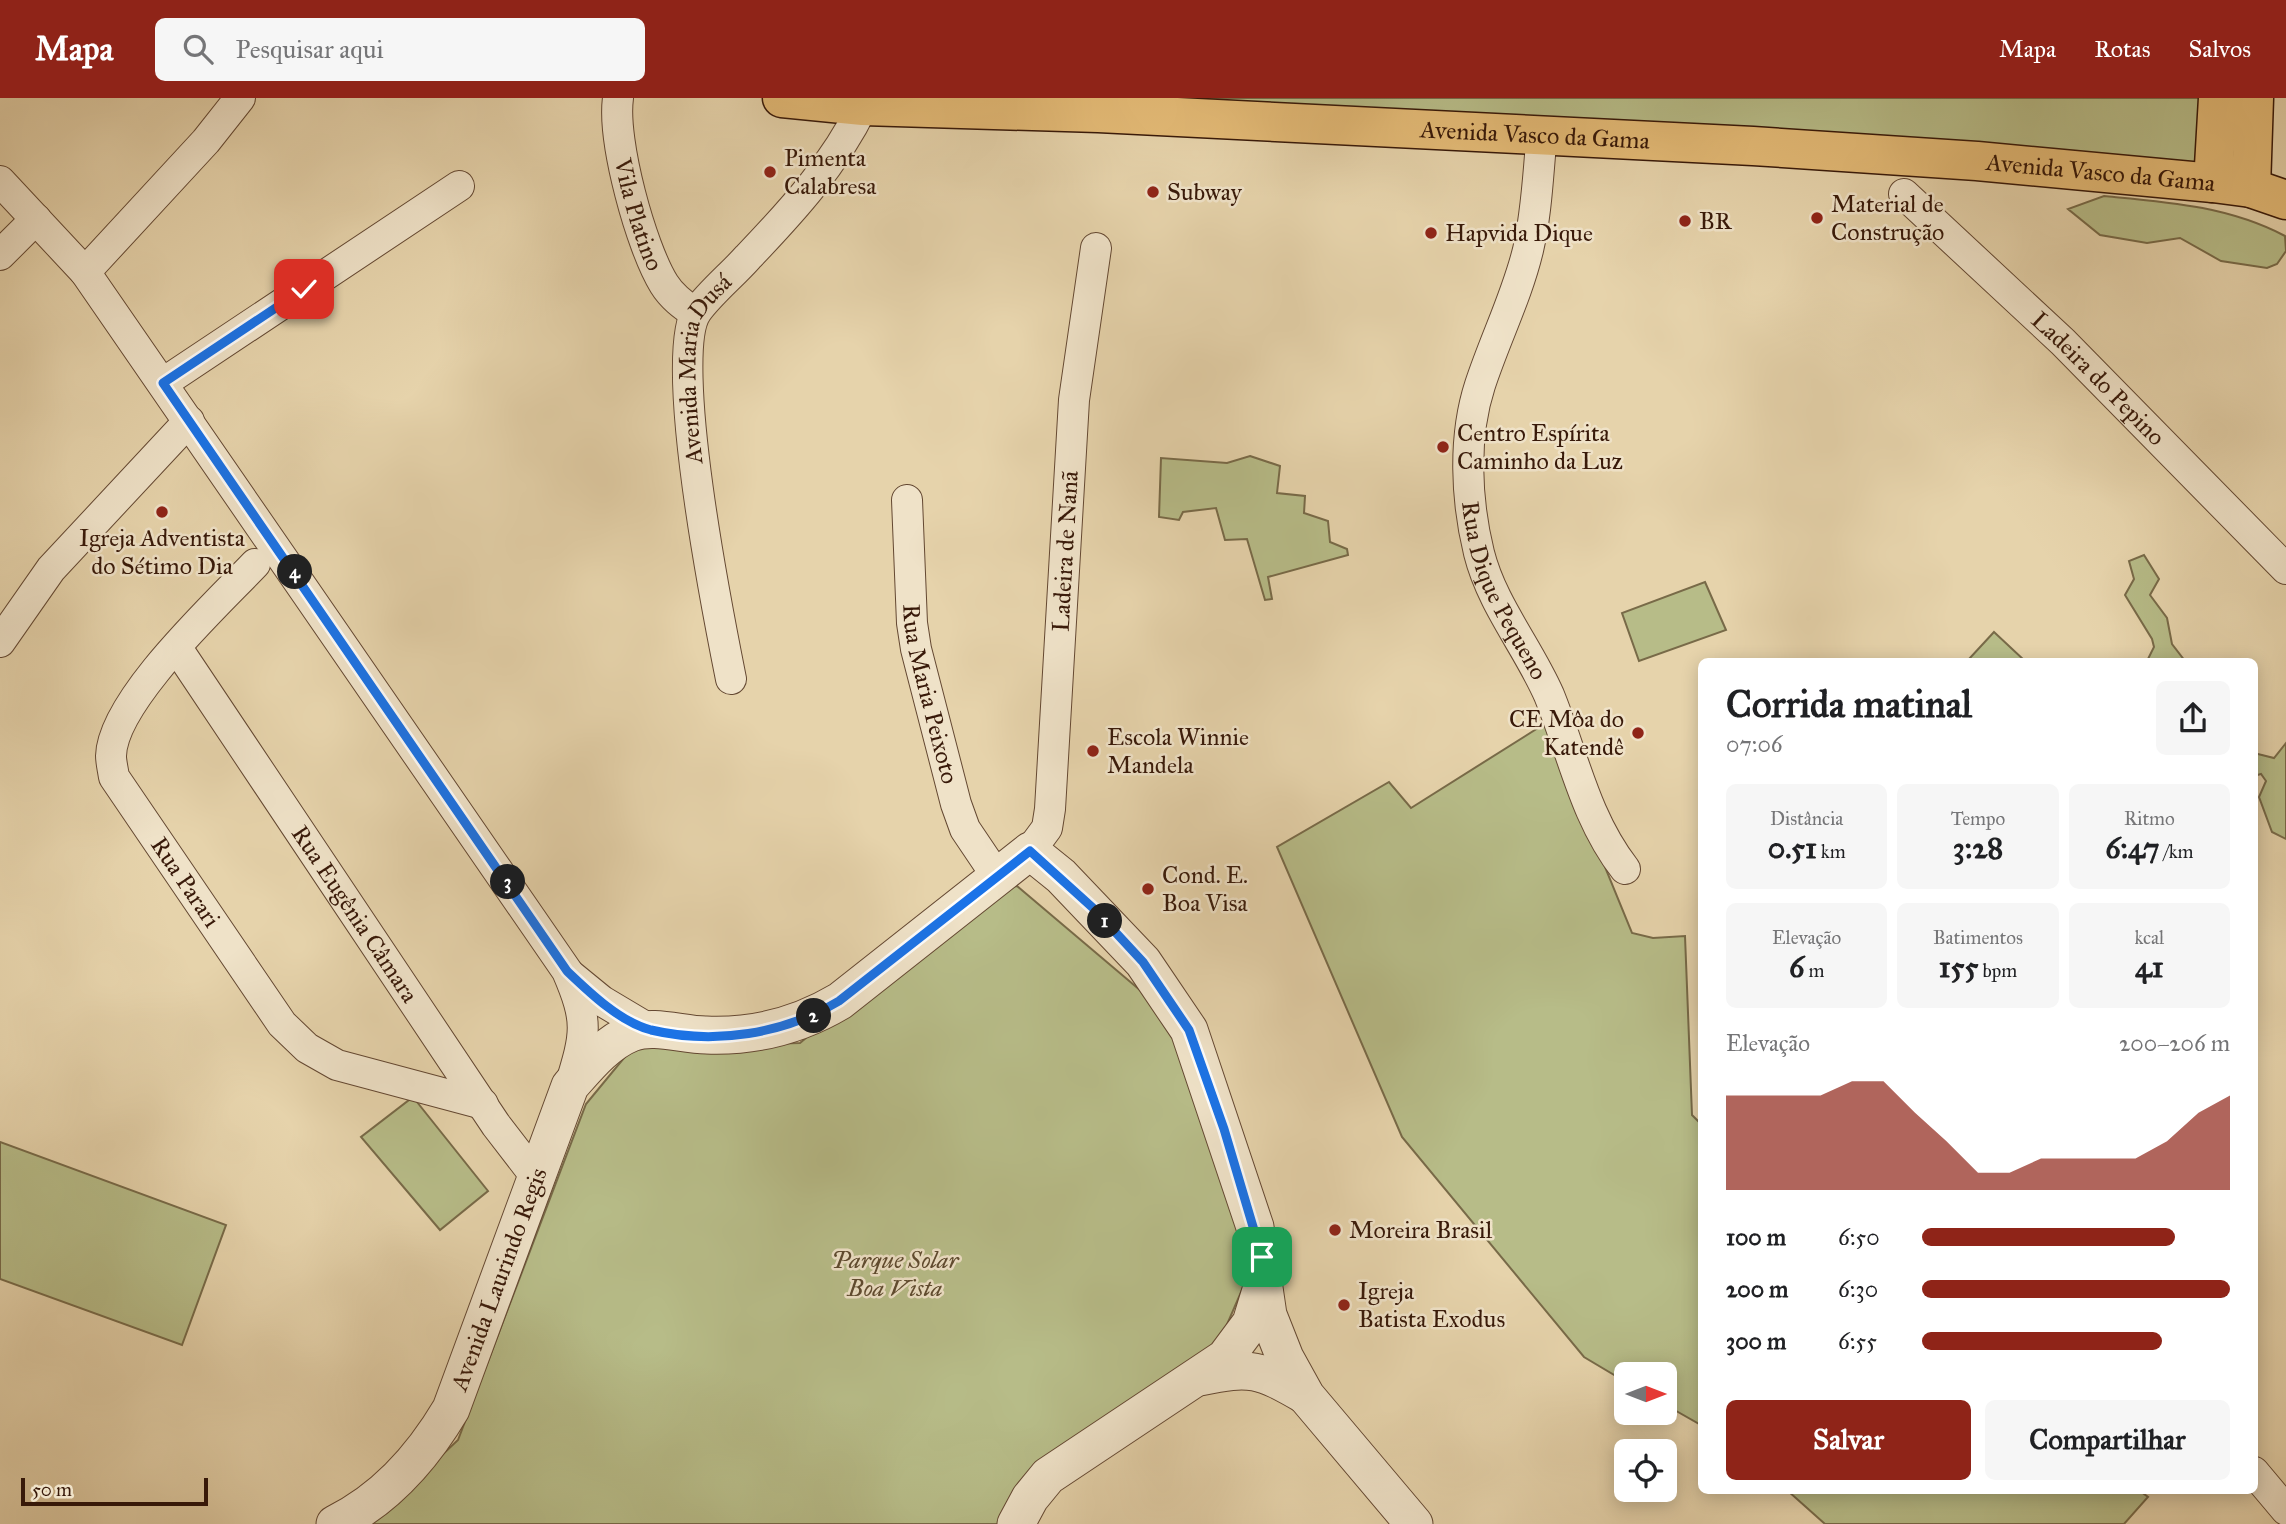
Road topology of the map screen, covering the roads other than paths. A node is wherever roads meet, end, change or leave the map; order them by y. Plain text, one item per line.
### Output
1 (240, 98) edge
2 (618, 98) edge
3 (782, 98) edge
4 (2218, 98) edge
5 (2254, 98) edge
6 (863, 106) junction
7 (1542, 134) junction
8 (0, 181) edge
9 (2213, 183) junction
10 (458, 186) dead end
11 (1904, 194) dead end
12 (2269, 194) edge
13 (36, 219) junction
14 (1096, 248) dead end
15 (0, 255) edge
16 (85, 272) junction
17 (695, 313) junction
18 (163, 383) junction
19 (190, 421) junction
20 (907, 500) dead end
21 (255, 564) dead end
22 (2286, 569) edge
23 (0, 642) edge
24 (177, 648) junction
25 (731, 679) dead end
26 (1030, 851) junction
27 (1625, 869) dead end
28 (996, 875) junction
29 (567, 971) junction
30 (649, 1029) junction
31 (570, 1086) junction
32 (483, 1104) junction
33 (536, 1177) junction
34 (1264, 1278) junction
35 (1200, 1377) junction
36 (1306, 1396) junction
37 (2258, 1477) edge
38 (2286, 1510) edge
39 (335, 1524) edge
40 (1016, 1524) edge
41 (1414, 1524) edge

1 - 16 street
2 - 17 street, Vila Platino
3 - 6 main road, Avenida Vasco da Gama
4 - 9 main road
5 - 12 main road
6 - 7 main road, Avenida Vasco da Gama
6 - 17 street, Avenida Maria Dusá
7 - 9 main road, Avenida Vasco da Gama
7 - 27 street, Rua Dique Pequeno
8 - 13 street
9 - 12 main road, Avenida Vasco da Gama
10 - 18 street
11 - 22 street, Ladeira do Pepino
13 - 15 street
13 - 16 street
14 - 26 street, Ladeira de Nanã
16 - 18 street
17 - 25 street, Avenida Maria Dusá
18 - 19 street
19 - 23 street
19 - 29 street
20 - 28 street, Rua Maria Peixoto
21 - 24 street, Rua Parari
24 - 32 street, Rua Eugênia Câmara
24 - 32 street, Rua Parari
26 - 28 street
26 - 34 street
28 - 30 street
29 - 30 street
29 - 31 street
30 - 31 street, Avenida Laurindo Regis
31 - 33 street, Avenida Laurindo Regis
32 - 33 street, Rua Eugênia Câmara
33 - 39 street, Avenida Laurindo Regis
34 - 35 street
34 - 36 street
35 - 36 street
35 - 40 street
36 - 41 street
37 - 38 street

